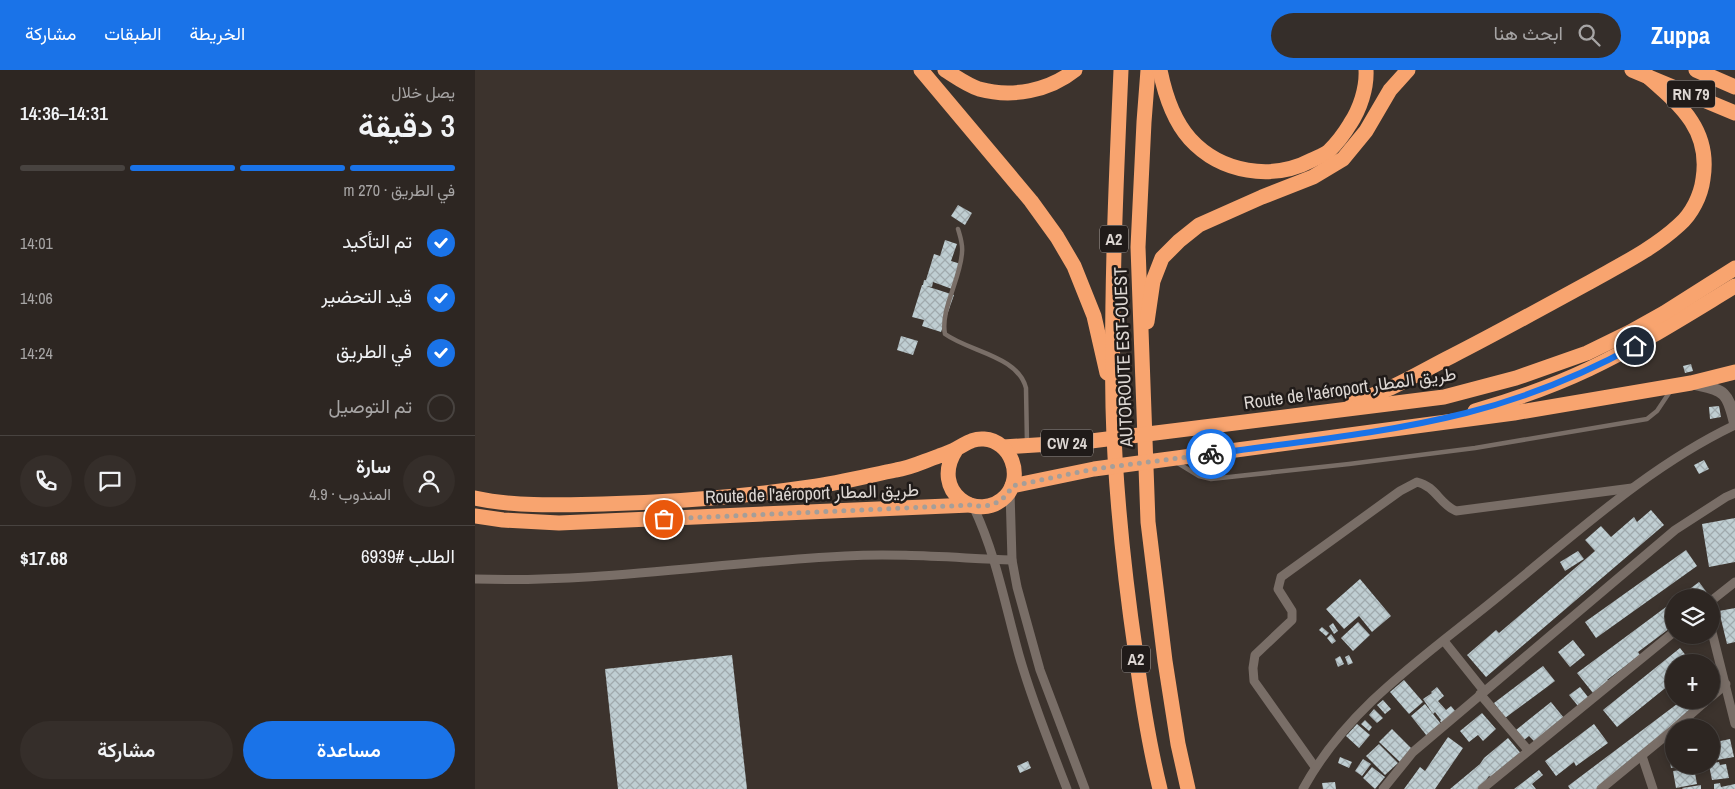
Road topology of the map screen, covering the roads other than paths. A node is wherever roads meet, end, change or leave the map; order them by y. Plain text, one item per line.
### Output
1 (921, 70) edge
2 (945, 70) edge
3 (1075, 70) edge
4 (1121, 70) edge
5 (1149, 70) edge
6 (1160, 70) edge
7 (1366, 70) edge
8 (1408, 70) edge
9 (1696, 70) edge
10 (1639, 73) edge
11 (1735, 87) edge
12 (1735, 113) edge
13 (958, 229) dead end
14 (1735, 268) edge
15 (1735, 286) edge
16 (1735, 372) edge
17 (1691, 383) junction
18 (1142, 386) junction
19 (1673, 386) junction
20 (1113, 408) junction
21 (1300, 416) junction
22 (1735, 424) edge
23 (1388, 429) junction
24 (1027, 445) junction
25 (1003, 447) junction
26 (956, 450) junction
27 (1173, 460) junction
28 (1011, 488) junction
29 (1632, 488) junction
30 (1735, 493) edge
31 (475, 498) edge
32 (972, 505) junction
33 (475, 516) edge
34 (995, 559) junction
35 (1012, 560) junction
36 (475, 579) edge
37 (1735, 582) edge
38 (1720, 594) edge
39 (1665, 639) edge
40 (1445, 641) junction
41 (1715, 644) edge
42 (1726, 684) junction
43 (1720, 689) edge
44 (1482, 693) junction
45 (1696, 709) edge
46 (1685, 719) edge
47 (1735, 724) edge
48 (1665, 736) edge
49 (1528, 750) junction
50 (1642, 756) junction
51 (1315, 767) junction
52 (1067, 789) edge
53 (1085, 789) edge
54 (1160, 789) edge
55 (1188, 789) edge
56 (1303, 789) edge
57 (1383, 789) edge
58 (1483, 789) edge
59 (1601, 789) edge
60 (1653, 789) edge

1 - 20 highway
2 - 3 highway
4 - 20 highway, AUTOROUTE EST-OUEST / A2
5 - 18 highway, AUTOROUTE EST-OUEST / A2
6 - 7 highway
8 - 18 highway
9 - 11 highway, RN 79
10 - 12 highway, RN 79
10 - 21 highway
13 - 24 lane
14 - 21 highway, Route de l'aéroport طريق المطار / CW 24
15 - 23 highway
16 - 17 highway, CW 24
17 - 19 highway, CW 24
17 - 22 street
18 - 55 highway, AUTOROUTE EST-OUEST / A2
19 - 23 highway, CW 24
19 - 27 lane
20 - 54 highway, AUTOROUTE EST-OUEST / A2
21 - 24 highway, Route de l'aéroport طريق المطار / CW 24
22 - 29 street
23 - 27 highway, CW 24
24 - 25 highway, Route de l'aéroport طريق المطار / CW 24
25 - 26 highway
25 - 28 highway
26 - 31 highway, Route de l'aéroport طريق المطار
26 - 32 highway
27 - 28 highway, CW 24
28 - 32 highway
28 - 35 street
29 - 40 street
29 - 51 street
30 - 44 street
32 - 33 highway, Route de l'aéroport طريق المطار
32 - 34 street
34 - 35 street
34 - 36 street
34 - 52 street
35 - 53 street
37 - 38 street
39 - 49 street
40 - 44 street
40 - 51 street
41 - 42 street
42 - 43 street
42 - 47 street
44 - 49 street
44 - 57 street
45 - 46 street
48 - 50 street
49 - 58 street
50 - 59 street
50 - 60 street
51 - 56 street

